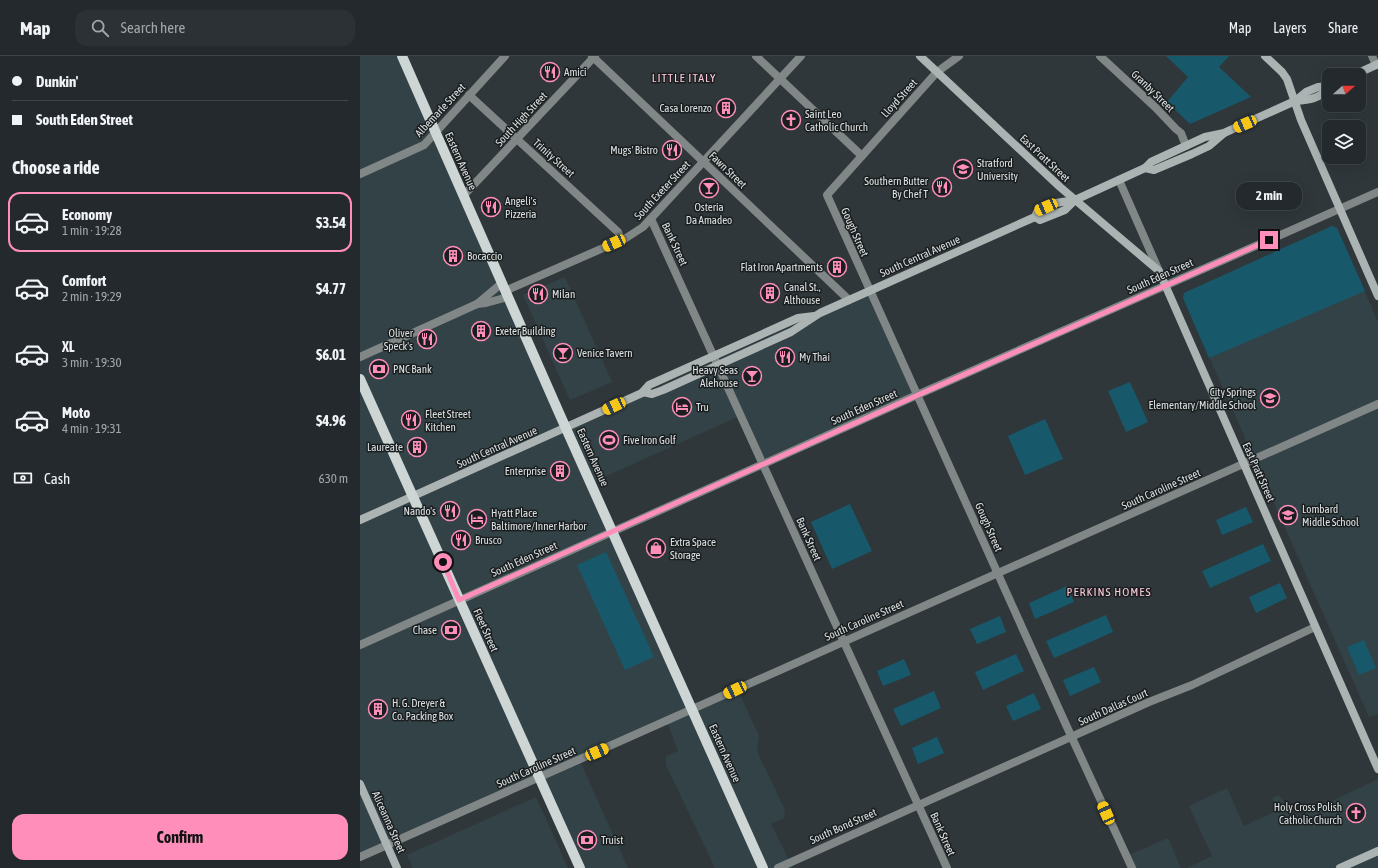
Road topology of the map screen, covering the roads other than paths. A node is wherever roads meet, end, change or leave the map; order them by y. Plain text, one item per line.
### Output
1 (402, 56) edge
2 (505, 56) edge
3 (756, 56) edge
4 (801, 56) edge
5 (920, 56) edge
6 (959, 56) edge
7 (1100, 56) edge
8 (1265, 56) edge
9 (1372, 56) edge
10 (593, 57) edge
11 (1377, 65) edge
12 (1366, 70) edge
13 (937, 72) junction
14 (780, 79) junction
15 (469, 95) junction
16 (1322, 95) edge
17 (1295, 101) junction
18 (435, 132) junction
19 (1224, 133) junction
20 (517, 139) junction
21 (1186, 146) junction
22 (862, 156) junction
23 (703, 162) junction
24 (1145, 168) junction
25 (360, 174) edge
26 (1119, 180) junction
27 (1378, 192) edge
28 (827, 195) joint
29 (463, 196) junction
30 (1075, 200) junction
31 (1340, 209) junction
32 (651, 219) junction
33 (621, 240) junction
34 (1159, 271) junction
35 (1166, 286) junction
36 (505, 290) junction
37 (870, 290) junction
38 (1378, 296) edge
39 (849, 300) junction
40 (477, 304) junction
41 (814, 316) junction
42 (714, 356) junction
43 (360, 357) edge
44 (718, 364) junction
45 (360, 379) edge
46 (643, 392) junction
47 (918, 395) junction
48 (1378, 404) edge
49 (566, 428) junction
50 (1243, 463) junction
51 (763, 464) junction
52 (413, 496) junction
53 (360, 520) edge
54 (613, 532) junction
55 (997, 574) junction
56 (459, 600) junction
57 (1315, 627) junction
58 (844, 641) junction
59 (360, 645) edge
60 (692, 709) junction
61 (1072, 738) junction
62 (1378, 768) edge
63 (539, 778) junction
64 (360, 784) edge
65 (918, 804) junction
66 (387, 845) junction
67 (1378, 851) edge
68 (360, 857) edge
69 (397, 868) edge
70 (580, 868) edge
71 (763, 868) edge
72 (778, 868) edge
73 (947, 868) edge
74 (1132, 868) edge
75 (1340, 868) edge

1 - 18 main road, Eastern Avenue
2 - 15 street, Albemarle Street
3 - 14 street
4 - 14 street, South Exeter Street
5 - 13 main road, East Pratt Street
6 - 13 street, Lloyd Street
7 - 21 street, Granby Street
8 - 17 main road
9 - 11 street
10 - 20 street, South High Street
10 - 23 street, Fawn Street
11 - 12 main road
13 - 22 street, Lloyd Street
13 - 30 main road, East Pratt Street
14 - 22 street
14 - 23 street, South Exeter Street
15 - 18 street, Albemarle Street
15 - 20 street, Trinity Street
16 - 17 main road, South Central Avenue
17 - 19 main road, South Central Avenue
17 - 31 main road
18 - 25 street, Albemarle Street
18 - 29 main road, Eastern Avenue
19 - 21 main road, South Central Avenue
19 - 24 main road, South Central Avenue
20 - 29 street, South High Street
20 - 33 street, Trinity Street
21 - 24 main road, South Central Avenue
22 - 28 street, Lloyd Street
23 - 32 street, South Exeter Street
23 - 39 street, Fawn Street
24 - 26 main road, South Central Avenue
26 - 30 main road, South Central Avenue
26 - 34 street, East Pratt Street
27 - 31 street, South Eden Street
28 - 37 street, Gough Street
29 - 36 main road, Eastern Avenue
30 - 34 main road, East Pratt Street
30 - 37 main road, South Central Avenue
31 - 35 street, South Eden Street
31 - 38 main road
32 - 33 street, South Exeter Street
32 - 42 street, Bank Street
33 - 36 street, South Exeter Street
34 - 35 main road, East Pratt Street
35 - 47 street, South Eden Street
35 - 50 main road, East Pratt Street
36 - 40 street, South Exeter Street
36 - 40 street, South Exeter Street
36 - 49 main road, Eastern Avenue
37 - 39 main road, South Central Avenue
37 - 47 street, Gough Street
39 - 41 main road, South Central Avenue
40 - 43 street, South Exeter Street
41 - 42 main road, South Central Avenue
41 - 44 main road, South Central Avenue
42 - 44 street, Bank Street
42 - 46 main road, South Central Avenue
44 - 46 main road, South Central Avenue
44 - 51 street, Bank Street
45 - 52 main road, Fleet Street
46 - 49 main road, South Central Avenue
47 - 51 street, South Eden Street
47 - 55 street, Gough Street
48 - 50 street, South Caroline Street
49 - 52 main road, South Central Avenue
49 - 54 main road, Eastern Avenue
50 - 55 street, South Caroline Street
50 - 57 main road, East Pratt Street
51 - 54 street, South Eden Street
51 - 58 street, Bank Street
52 - 53 main road, South Central Avenue
52 - 56 main road, Fleet Street
54 - 56 street, South Eden Street
54 - 60 main road, Eastern Avenue
55 - 58 street, South Caroline Street
55 - 61 street, Gough Street
56 - 59 street, South Eden Street
56 - 63 main road, Fleet Street
57 - 61 street, South Dallas Court
57 - 62 main road, East Pratt Street
58 - 60 street, South Caroline Street
58 - 65 street, Bank Street
60 - 63 street, South Caroline Street
60 - 71 main road, Eastern Avenue
61 - 65 street, South Dallas Court
61 - 74 street, Gough Street
63 - 66 street, South Caroline Street
63 - 70 main road, Fleet Street
64 - 66 main road, Aliceanna Street
65 - 72 street, South Bond Street
65 - 73 street, Bank Street
66 - 68 street, South Caroline Street
66 - 69 main road, Aliceanna Street
67 - 75 main road

